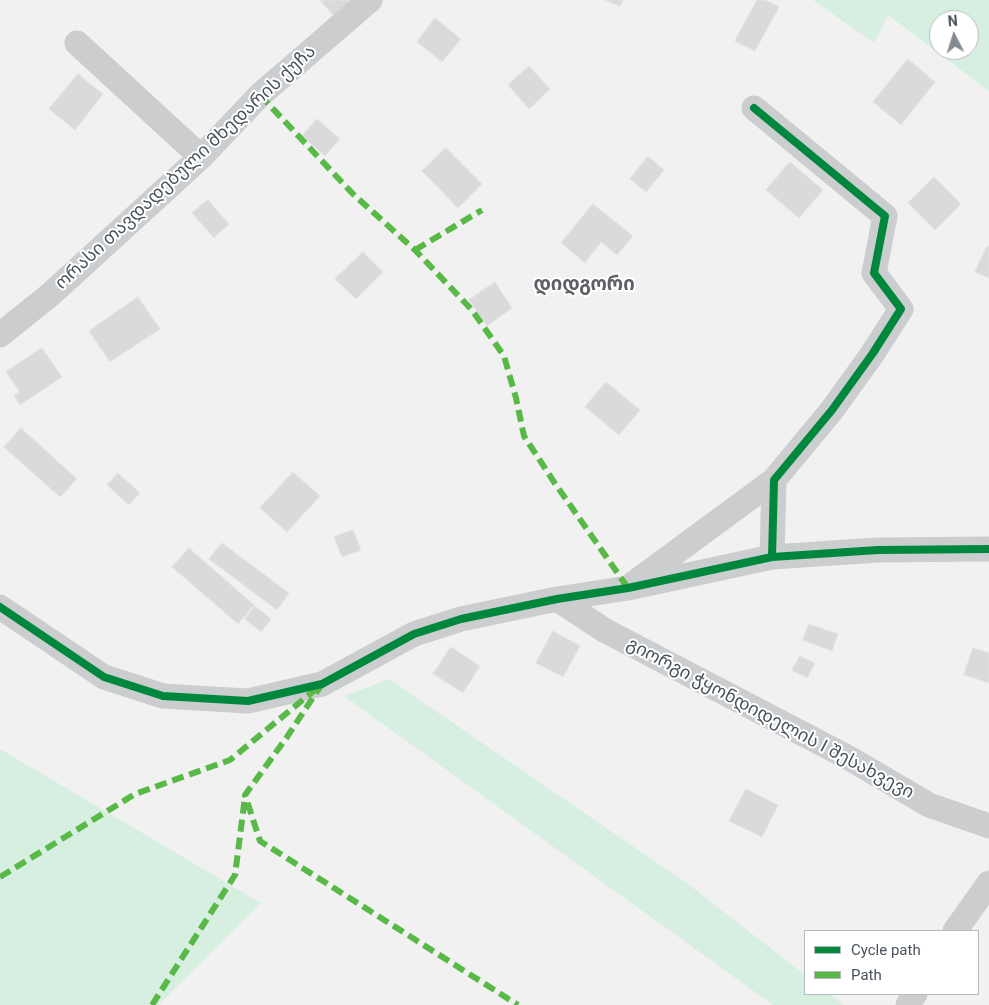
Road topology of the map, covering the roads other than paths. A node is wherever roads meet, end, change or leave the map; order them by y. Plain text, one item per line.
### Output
1 (370, 0) edge
2 (77, 43) dead end
3 (754, 108) dead end
4 (201, 158) junction
5 (0, 335) edge
6 (774, 480) junction
7 (989, 549) edge
8 (772, 557) junction
9 (628, 588) junction
10 (557, 599) junction
11 (0, 607) edge
12 (989, 826) edge
13 (989, 883) edge
14 (956, 930) edge

1 - 4 street, ორასი თავდადებული მხედარის ქუჩა
2 - 4 street
3 - 6 street
4 - 5 street, ორასი თავდადებული მხედარის ქუჩა
6 - 8 street
6 - 9 street
7 - 8 street
8 - 9 street
9 - 10 street
10 - 11 street
10 - 12 street, გიორგი ჭყონდიდელის I შესახვევი
13 - 14 street

